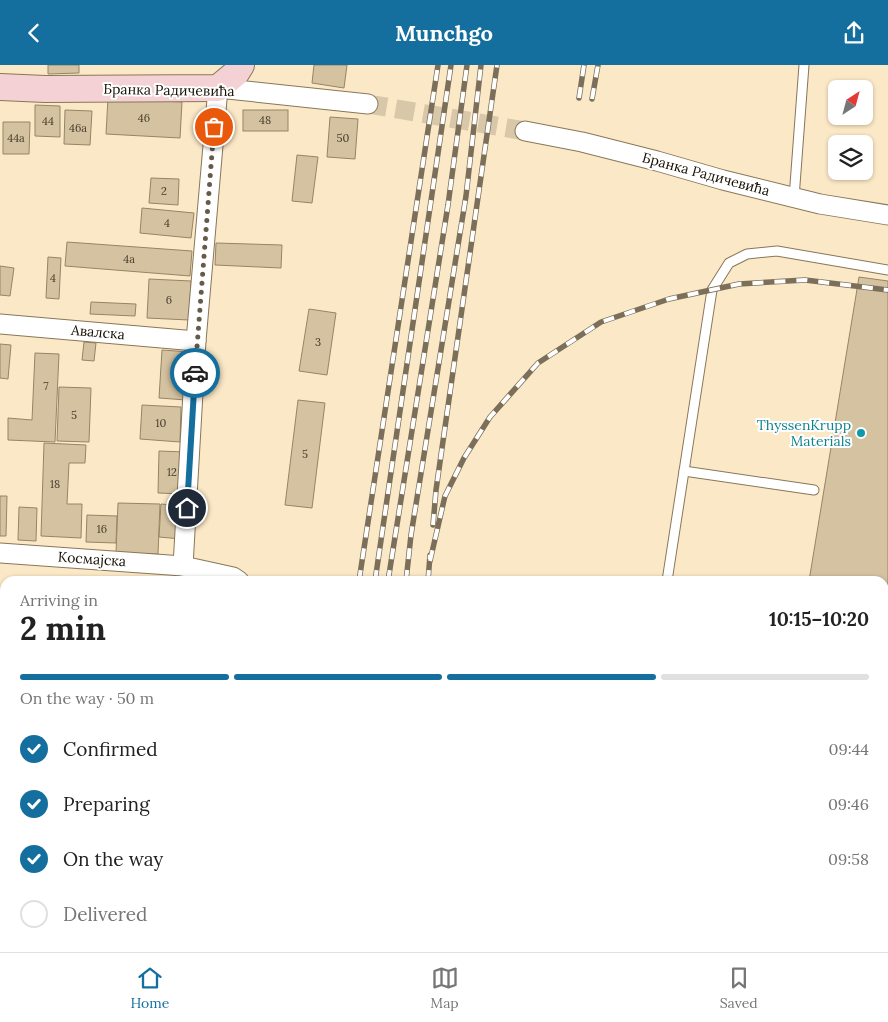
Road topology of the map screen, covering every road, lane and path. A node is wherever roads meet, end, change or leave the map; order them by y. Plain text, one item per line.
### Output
1 (241, 65) edge
2 (804, 65) edge
3 (0, 87) edge
4 (218, 88) junction
5 (368, 104) tunnel mouth
6 (525, 131) tunnel mouth
7 (794, 198) junction
8 (888, 215) edge
9 (888, 270) edge
10 (0, 324) edge
11 (196, 341) junction
12 (684, 471) junction
13 (814, 490) dead end
14 (0, 553) edge
15 (183, 565) junction
16 (229, 576) edge
17 (668, 576) edge

1 - 4 street
2 - 7 lane
3 - 4 street, Бранка Радичевића
4 - 5 street, Бранка Радичевића
4 - 11 street
6 - 7 street, Бранка Радичевића
7 - 8 street, Бранка Радичевића
9 - 12 lane
10 - 11 street, Авалска
11 - 15 street
12 - 13 lane
12 - 17 lane
14 - 15 street, Космајска
15 - 16 street, Космајска

